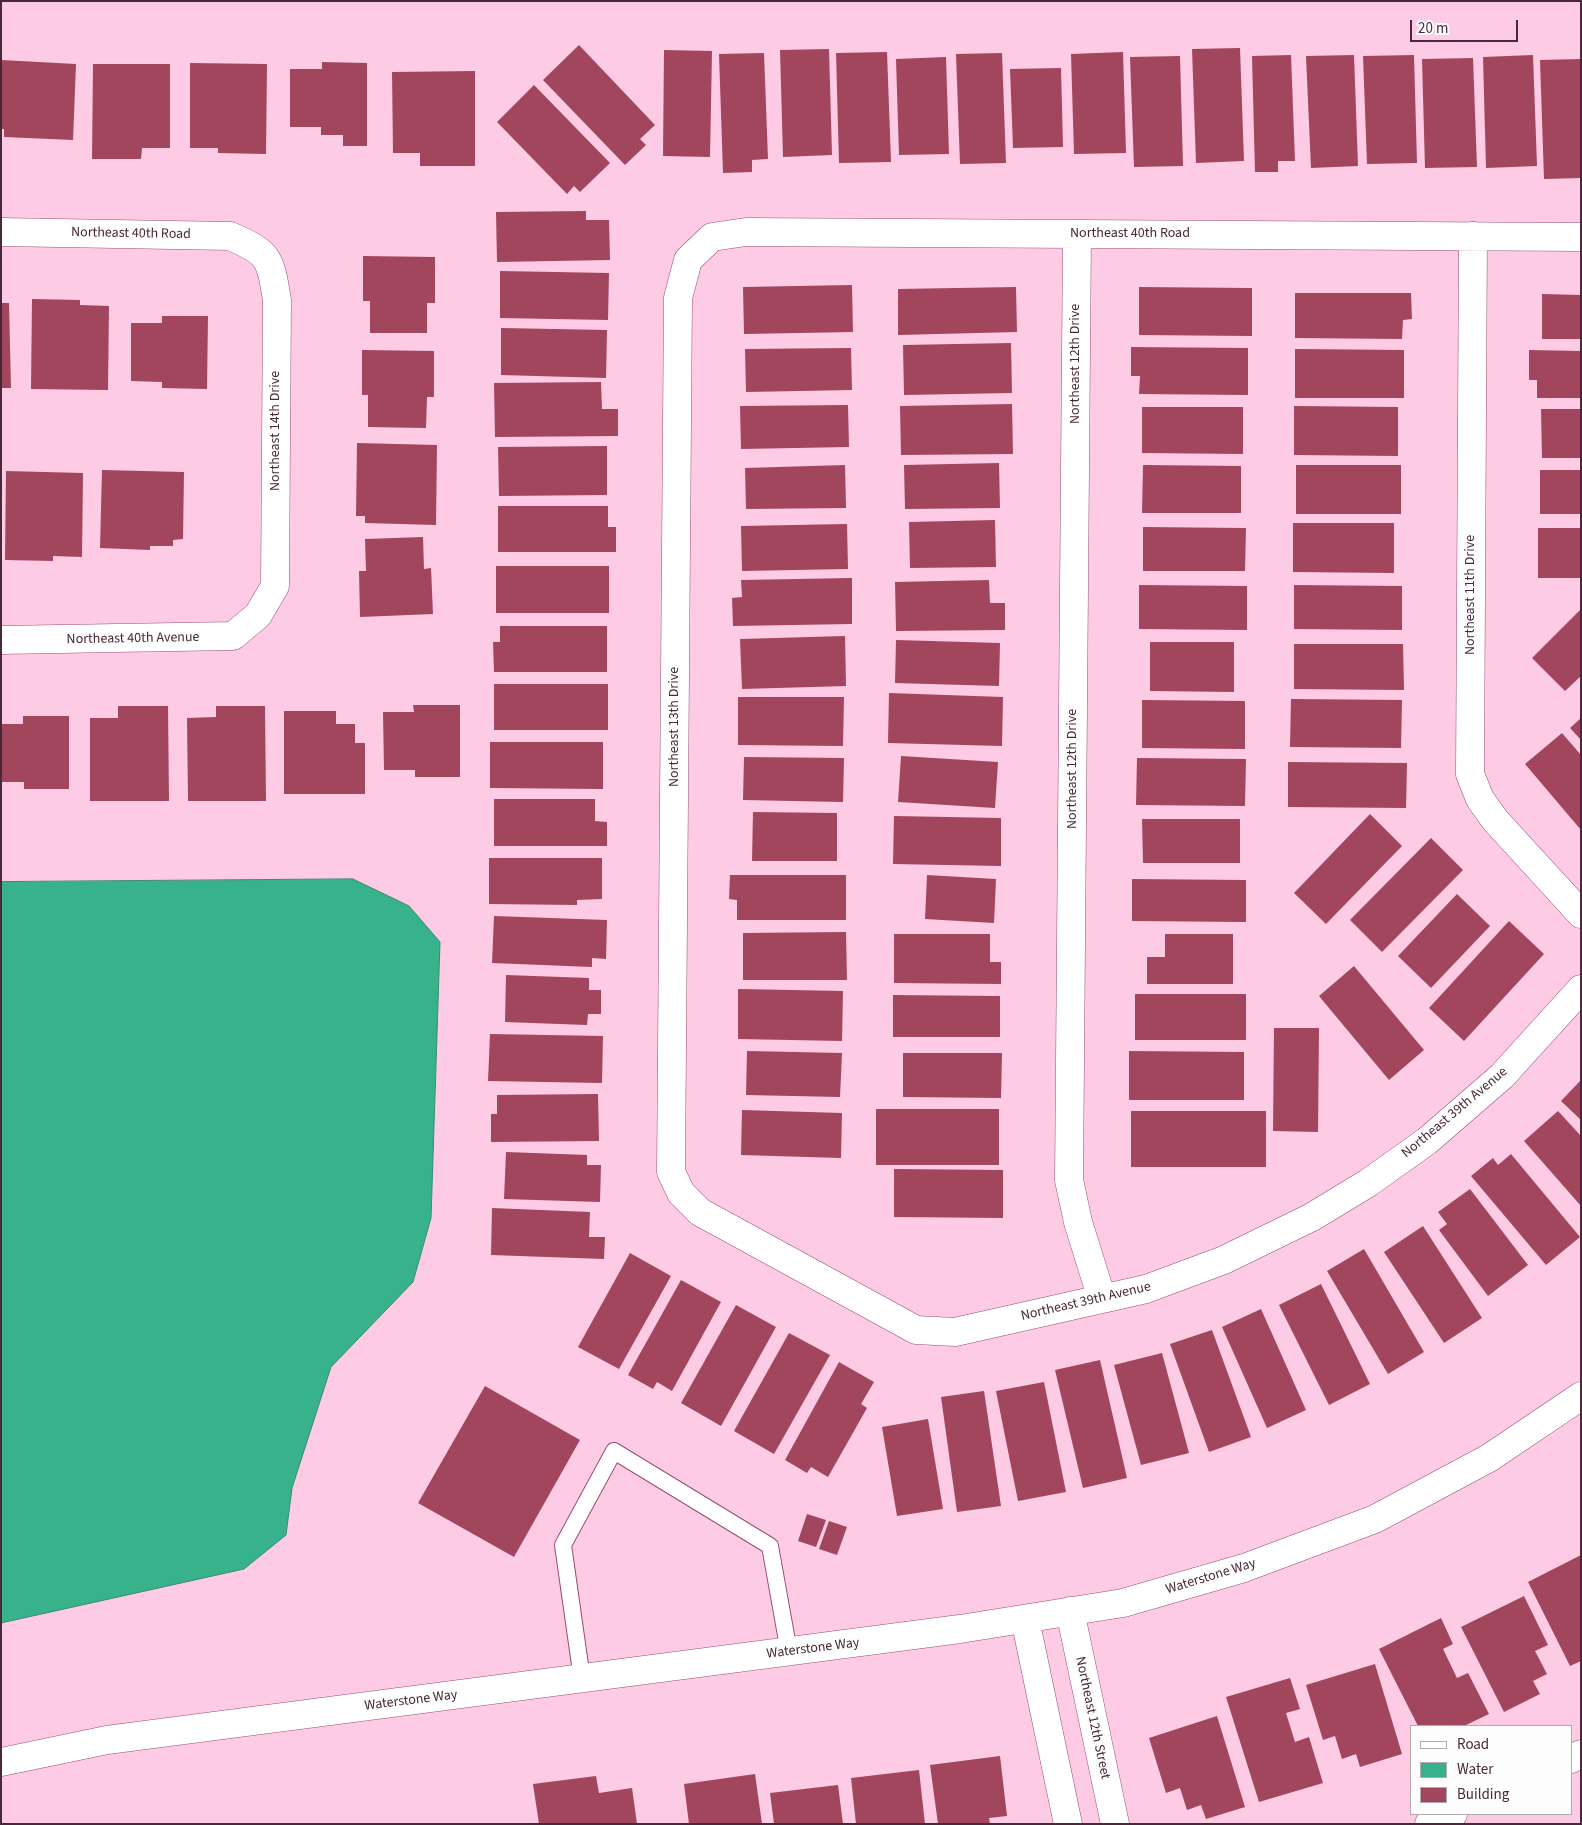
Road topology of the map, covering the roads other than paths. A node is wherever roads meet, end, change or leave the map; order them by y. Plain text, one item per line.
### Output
1 (1, 232) edge
2 (1077, 234) junction
3 (1473, 236) junction
4 (1581, 237) edge
5 (258, 248) joint
6 (688, 260) joint
7 (258, 615) joint
8 (1, 640) edge
9 (1581, 914) edge
10 (1581, 989) edge
11 (681, 1193) joint
12 (1102, 1299) junction
13 (1581, 1396) edge
14 (1070, 1612) junction
15 (1025, 1619) junction
16 (789, 1652) junction
17 (582, 1679) junction
18 (1, 1762) edge
19 (1450, 1815) edge
20 (1068, 1824) edge
21 (1114, 1824) edge
22 (1429, 1824) edge

1 - 5 street, Northeast 40th Road
2 - 3 street, Northeast 40th Road
2 - 6 street, Northeast 40th Road
2 - 12 street, Northeast 12th Drive
3 - 4 street, Northeast 40th Road
3 - 9 street, Northeast 11th Drive
5 - 7 street, Northeast 14th Drive
6 - 11 street, Northeast 13th Drive
7 - 8 street, Northeast 40th Avenue
10 - 12 street, Northeast 39th Avenue
11 - 12 street, Northeast 39th Avenue
13 - 14 street, Waterstone Way
14 - 15 street, Waterstone Way
14 - 21 street, Northeast 12th Street
15 - 16 street, Waterstone Way
15 - 20 street
16 - 17 street, Waterstone Way
16 - 17 lane
17 - 18 street, Waterstone Way
19 - 22 street

